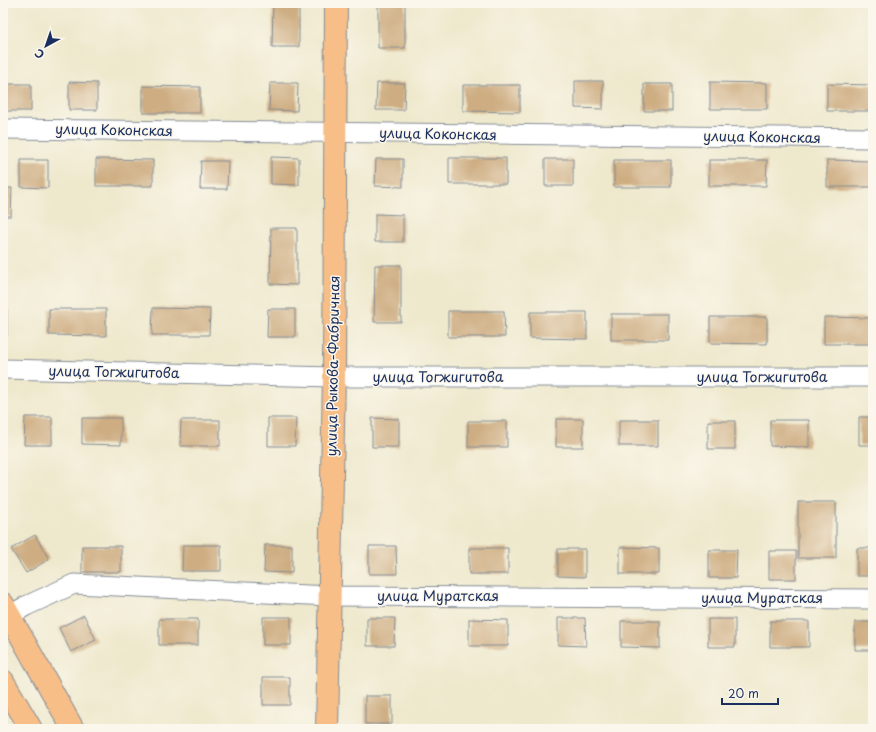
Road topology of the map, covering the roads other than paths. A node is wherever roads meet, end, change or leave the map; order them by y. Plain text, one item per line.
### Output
1 (336, 3) edge
2 (3, 128) edge
3 (335, 133) junction
4 (873, 138) edge
5 (3, 369) edge
6 (334, 377) junction
7 (873, 377) edge
8 (330, 596) junction
9 (873, 599) edge
10 (5, 612) edge
11 (3, 682) edge
12 (31, 729) edge
13 (73, 729) edge
14 (327, 729) edge

1 - 3 main road, улица Рыкова-Фабричная
2 - 3 street, улица Коконская
3 - 4 street, улица Коконская
3 - 6 main road, улица Рыкова-Фабричная
5 - 6 street, улица Тогжигитова
6 - 7 street, улица Тогжигитова
6 - 8 main road, улица Рыкова-Фабричная
8 - 9 street, улица Муратская
8 - 10 street, улица Муратская
8 - 14 main road, улица Рыкова-Фабричная
10 - 13 main road
11 - 12 main road

